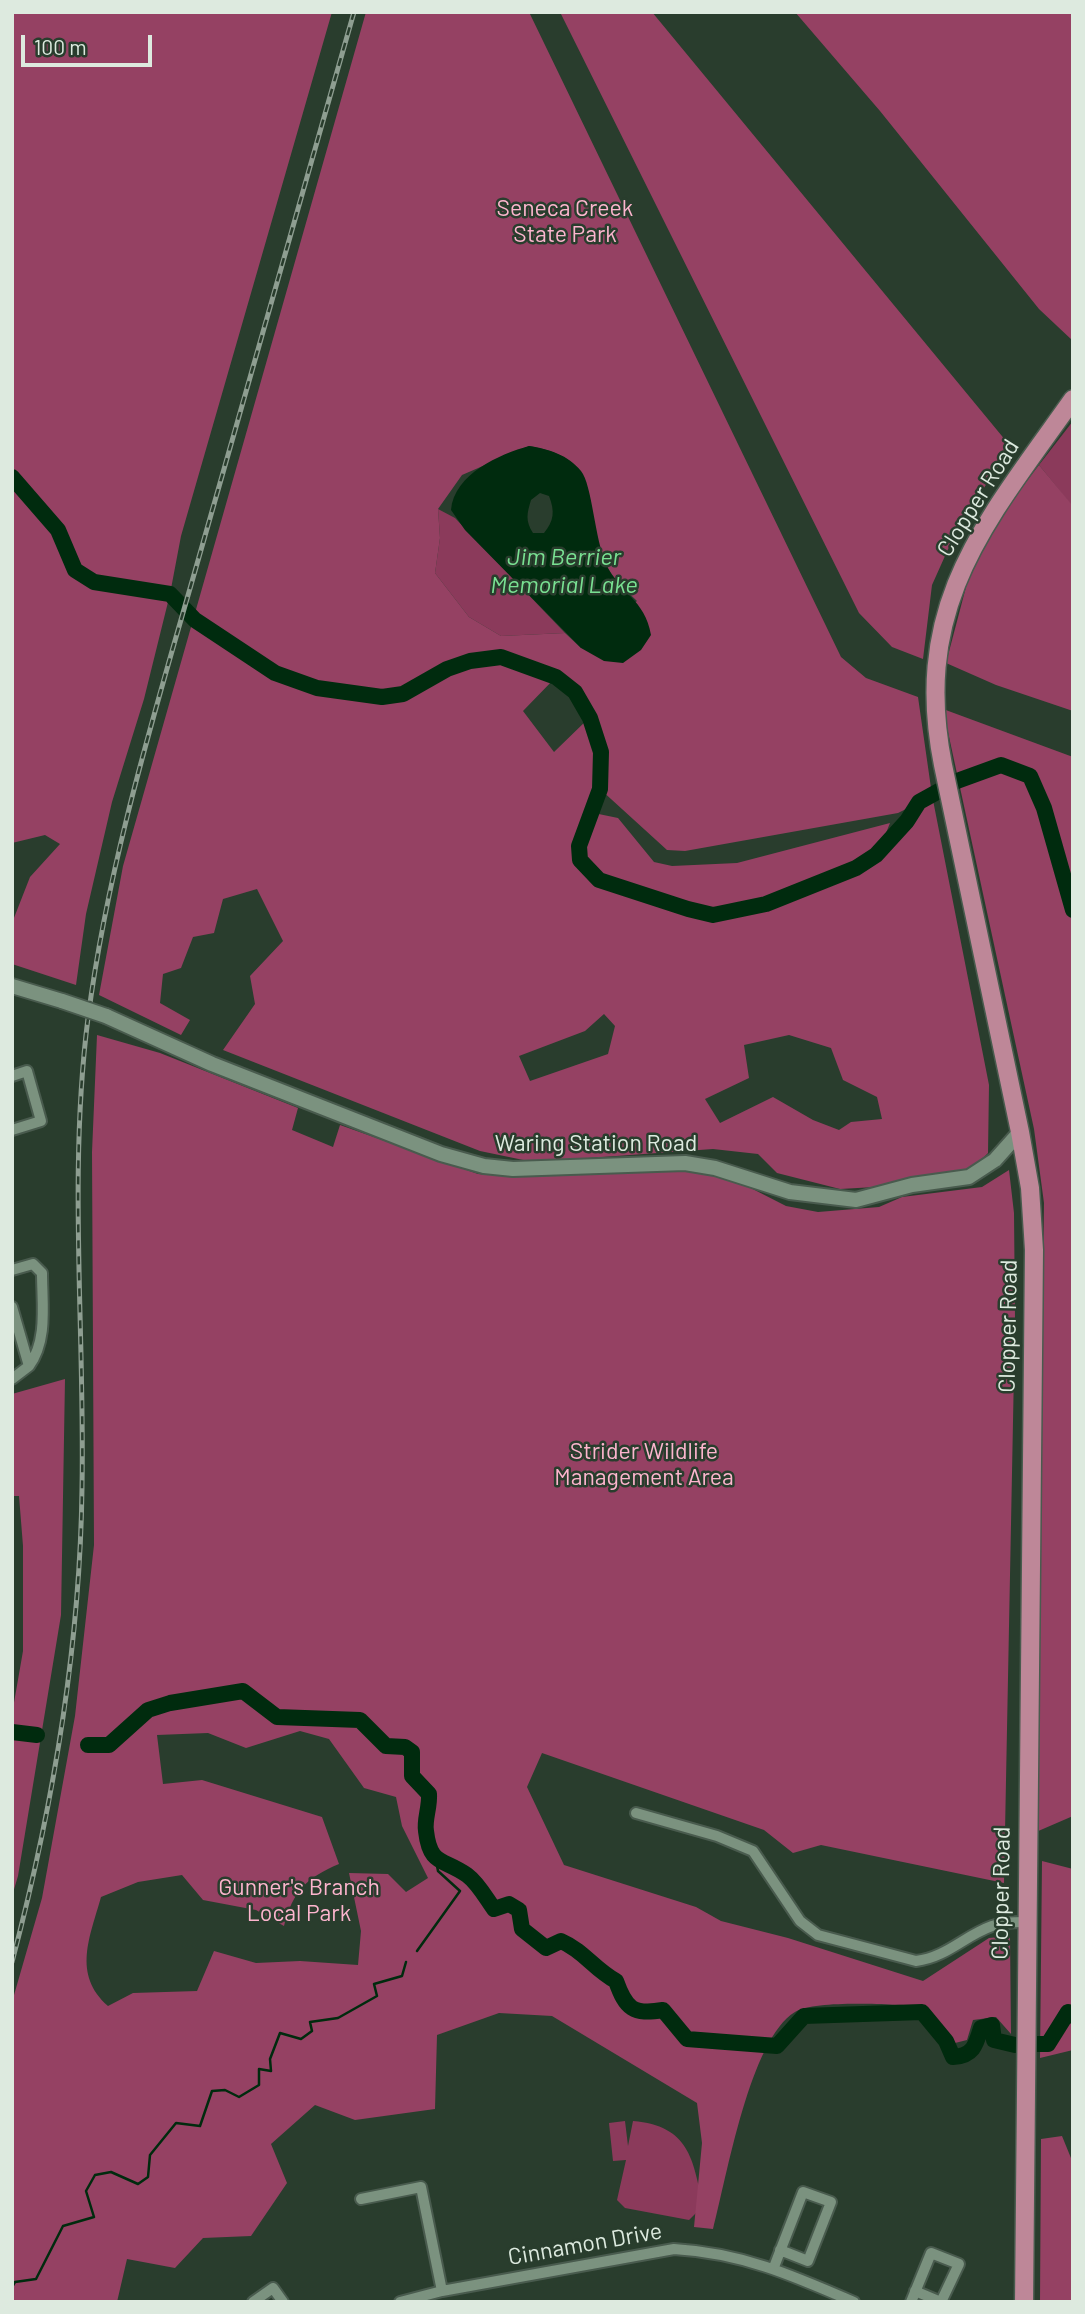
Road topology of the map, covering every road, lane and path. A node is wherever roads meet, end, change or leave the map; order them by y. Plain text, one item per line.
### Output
1 (1073, 399) edge
2 (12, 986) edge
3 (12, 1076) edge
4 (12, 1130) edge
5 (1020, 1132) junction
6 (12, 1270) edge
7 (12, 1307) edge
8 (29, 1366) junction
9 (12, 1379) edge
10 (635, 1813) dead end
11 (1025, 1922) junction
12 (361, 2199) dead end
13 (780, 2250) junction
14 (774, 2267) junction
15 (442, 2291) junction
16 (913, 2296) edge
17 (404, 2301) edge
18 (253, 2302) edge
19 (284, 2302) edge
20 (854, 2302) edge
21 (941, 2302) edge
22 (1024, 2302) edge

1 - 5 main road, Clopper Road
2 - 5 street, Waring Station Road, bridge
3 - 4 street
5 - 11 main road, Clopper Road
6 - 8 street
7 - 8 street
8 - 9 street
10 - 11 street
11 - 22 main road, Clopper Road
12 - 15 street
13 - 13 street
13 - 14 street
14 - 15 street, Cinnamon Drive
14 - 20 street, Cinnamon Drive
15 - 17 street, Cinnamon Drive
16 - 21 street
16 - 21 street
18 - 19 street

